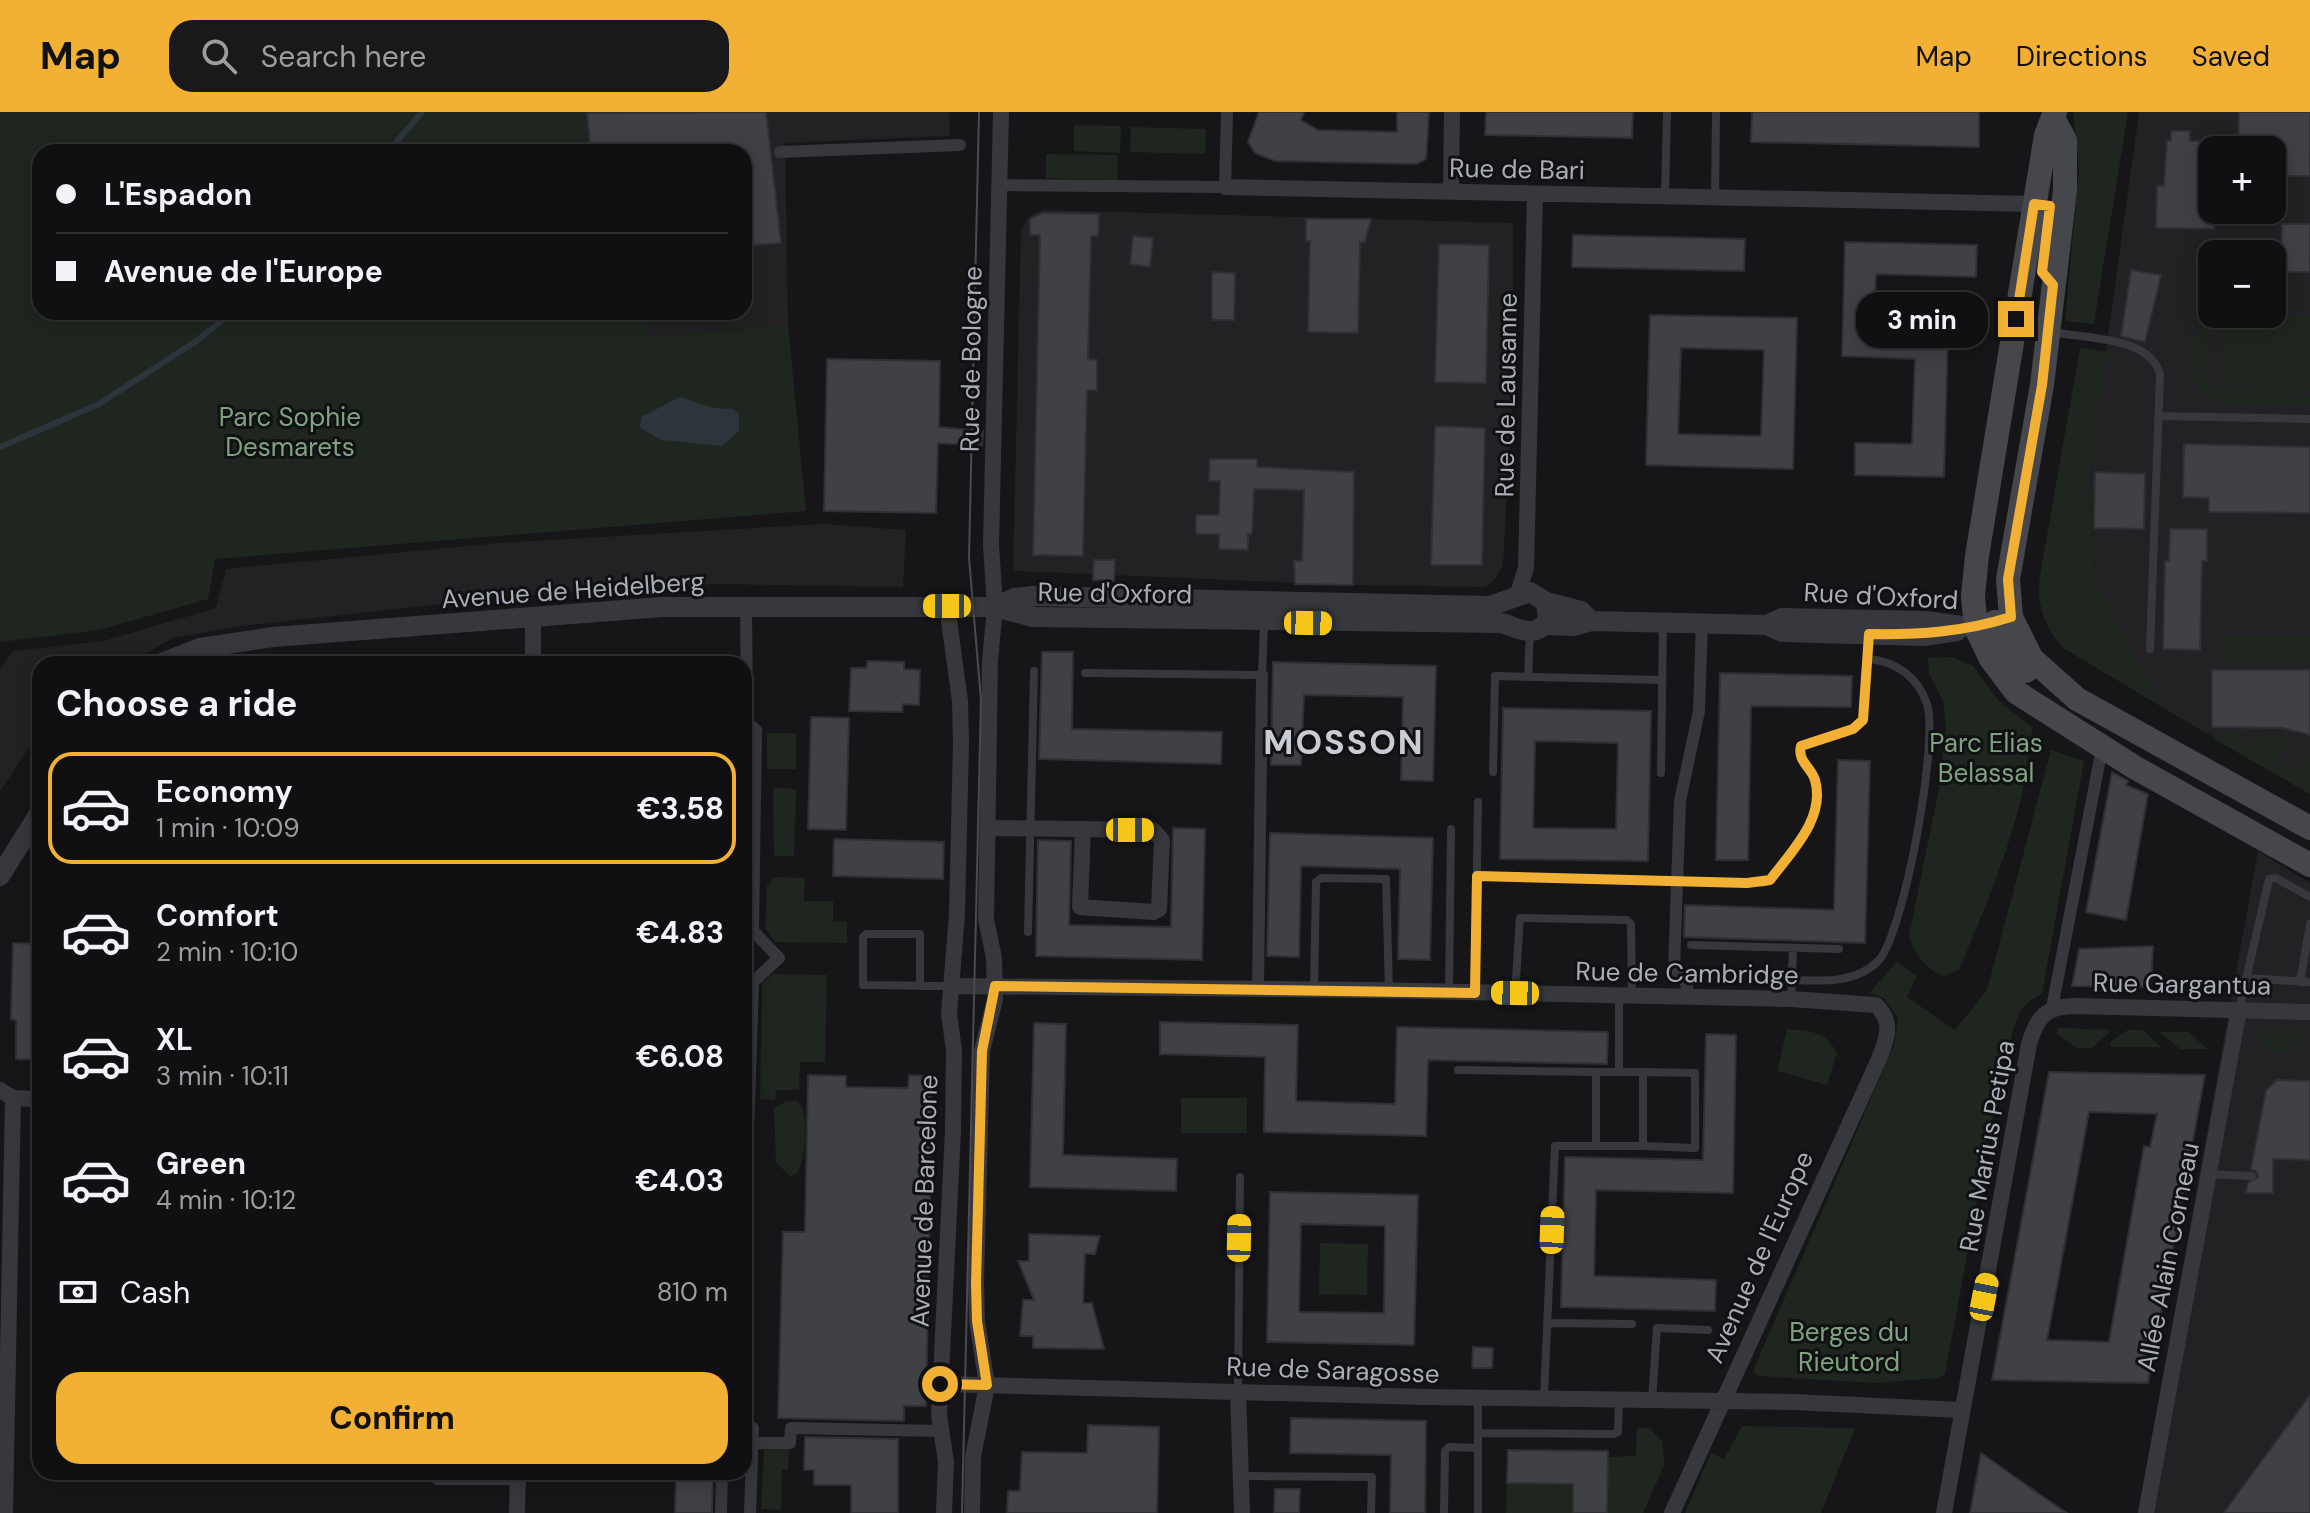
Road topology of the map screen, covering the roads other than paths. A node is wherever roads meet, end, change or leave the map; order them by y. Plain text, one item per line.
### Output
1 (1001, 112) edge
2 (1227, 112) edge
3 (1452, 112) edge
4 (1667, 112) edge
5 (1716, 112) edge
6 (2055, 116) edge
7 (960, 145) dead end
8 (780, 152) dead end
9 (999, 185) junction
10 (1225, 187) junction
11 (1451, 192) junction
12 (1535, 194) junction
13 (1665, 197) junction
14 (1715, 198) junction
15 (2034, 204) junction
16 (2053, 285) junction
17 (2048, 331) junction
18 (2158, 416) junction
19 (2310, 419) edge
20 (1514, 599) junction
21 (1546, 602) junction
22 (746, 605) junction
23 (947, 606) junction
24 (995, 607) junction
25 (533, 619) junction
26 (1591, 621) junction
27 (1264, 622) junction
28 (1663, 622) junction
29 (1994, 622) junction
30 (1702, 623) junction
31 (1767, 625) junction
32 (1530, 628) junction
33 (1869, 634) junction
34 (225, 643) junction
35 (2150, 649) dead end
36 (180, 656) edge
37 (225, 656) edge
38 (533, 656) edge
39 (746, 656) edge
40 (1868, 659) junction
41 (1034, 671) dead end
42 (1085, 673) dead end
43 (1262, 675) junction
44 (1528, 677) junction
45 (1662, 680) junction
46 (752, 726) edge
47 (2102, 748) junction
48 (1493, 772) dead end
49 (1661, 773) dead end
50 (1478, 802) dead end
51 (32, 825) edge
52 (988, 828) junction
53 (1030, 828) junction
54 (2310, 828) edge
55 (1083, 829) junction
56 (1451, 829) dead end
57 (752, 848) edge
58 (2310, 865) edge
59 (0, 876) edge
60 (1477, 876) junction
61 (1677, 881) junction
62 (2310, 897) edge
63 (2310, 924) edge
64 (1028, 932) dead end
65 (752, 938) edge
66 (1691, 945) dead end
67 (1793, 948) junction
68 (1839, 949) dead end
69 (752, 975) edge
70 (2246, 978) junction
71 (1792, 980) junction
72 (2300, 982) junction
73 (2310, 982) edge
74 (920, 986) junction
75 (951, 986) junction
76 (995, 986) junction
77 (1258, 989) junction
78 (1313, 990) junction
79 (1389, 991) junction
80 (1449, 992) junction
81 (1475, 993) junction
82 (1515, 993) junction
83 (1625, 996) junction
84 (1686, 998) junction
85 (1791, 999) junction
86 (2052, 1008) junction
87 (2239, 1010) junction
88 (2310, 1012) edge
89 (1888, 1022) joint
90 (1458, 1070) dead end
91 (1596, 1072) junction
92 (1619, 1072) junction
93 (1643, 1072) junction
94 (6, 1094) edge
95 (32, 1098) edge
96 (1596, 1146) junction
97 (1643, 1146) junction
98 (2208, 1174) junction
99 (2252, 1176) dead end
100 (1240, 1177) dead end
101 (1549, 1323) junction
102 (1632, 1324) dead end
103 (1708, 1330) dead end
104 (4, 1338) edge
105 (940, 1384) junction
106 (987, 1385) junction
107 (1238, 1391) junction
108 (1478, 1397) junction
109 (1544, 1399) junction
110 (1619, 1400) junction
111 (1652, 1401) junction
112 (1725, 1401) junction
113 (1962, 1410) junction
114 (752, 1428) edge
115 (941, 1431) junction
116 (1478, 1433) junction
117 (752, 1443) joint
118 (1478, 1448) junction
119 (1243, 1476) junction
120 (453, 1480) edge
121 (518, 1480) edge
122 (722, 1480) edge
123 (751, 1480) edge
124 (437, 1481) dead end
125 (5, 1513) edge
126 (517, 1513) edge
127 (721, 1513) edge
128 (750, 1513) edge
129 (944, 1513) edge
130 (972, 1513) edge
131 (1242, 1513) edge
132 (1371, 1513) edge
133 (1444, 1513) edge
134 (1478, 1513) edge
135 (1672, 1513) edge
136 (1944, 1513) edge
137 (2146, 1513) edge

1 - 9 street, Rue de Bologne
2 - 10 street
3 - 11 street
4 - 13 lane
5 - 14 lane
6 - 15 main road
6 - 16 main road
7 - 8 street
9 - 10 street, Rue de Bari
9 - 24 street, Rue de Bologne
10 - 11 street, Rue de Bari
11 - 12 street, Rue de Bari
12 - 13 street, Rue de Bari
12 - 20 street, Rue de Lausanne
13 - 14 street, Rue de Bari
14 - 15 street, Rue de Bari
15 - 16 main road
15 - 29 main road
16 - 17 main road
17 - 18 lane
17 - 29 main road
18 - 19 lane
18 - 35 lane
20 - 21 street, Rue d'Oxford
20 - 24 street, Rue d'Oxford
20 - 32 street
21 - 26 street, Rue d'Oxford
21 - 32 street
22 - 23 street, Avenue de Heidelberg
22 - 25 street, Avenue de Heidelberg
22 - 39 street
23 - 24 street, Avenue de Heidelberg
23 - 75 street, Avenue de Barcelone
24 - 27 street, Rue d'Oxford
24 - 52 street, Avenue de Barcelone
25 - 34 street, Avenue de Heidelberg
25 - 38 street
26 - 28 street, Rue d'Oxford
26 - 32 street, Rue d'Oxford
27 - 32 street, Rue d'Oxford
27 - 43 lane
28 - 30 street, Rue d'Oxford
28 - 45 lane
29 - 31 street, Rue d'Oxford
29 - 33 street, Rue d'Oxford
29 - 47 main road
29 - 54 main road
30 - 31 street, Rue d'Oxford
30 - 61 street
31 - 33 street, Rue d'Oxford
32 - 44 lane
33 - 40 lane
34 - 36 street, Avenue de Heidelberg
34 - 37 lane
40 - 61 lane
40 - 71 lane
41 - 53 lane
42 - 43 lane
43 - 77 street
44 - 45 lane
44 - 48 lane
45 - 49 lane
46 - 57 street
47 - 58 main road
47 - 86 street, Rue Marius Petipa
50 - 60 lane
51 - 59 street
52 - 53 street
52 - 76 street, Avenue de Barcelone
53 - 55 street
53 - 64 lane
55 - 55 street
56 - 80 lane
60 - 61 lane
60 - 81 lane
61 - 84 street
62 - 70 lane
63 - 72 lane
65 - 69 street
66 - 67 lane
67 - 68 lane
67 - 71 lane
70 - 72 lane
70 - 87 lane
71 - 85 lane
72 - 73 lane
74 - 74 lane
74 - 75 lane
75 - 76 street
75 - 105 street, Avenue de Barcelone
76 - 77 street, Rue de Cambridge
76 - 106 street, Avenue de Barcelone
77 - 78 street, Rue de Cambridge
78 - 79 street, Rue de Cambridge
78 - 79 lane
79 - 80 street, Rue de Cambridge
80 - 81 street, Rue de Cambridge
81 - 82 street, Rue de Cambridge
82 - 83 street, Rue de Cambridge
82 - 83 lane
83 - 84 street, Rue de Cambridge
83 - 92 lane
84 - 85 street, Rue de Cambridge
85 - 89 street, Rue de Cambridge
86 - 87 street, Rue Gargantua
86 - 113 street, Rue Marius Petipa
87 - 88 street, Rue Gargantua
87 - 98 street, Allée Alain Corneau
89 - 112 street, Avenue de l'Europe
90 - 91 lane
91 - 92 lane
91 - 96 lane
92 - 93 lane
93 - 97 lane
93 - 97 lane
94 - 95 street
94 - 104 street
96 - 97 lane
96 - 101 lane
98 - 99 lane
98 - 137 street, Allée Alain Corneau
100 - 107 lane
101 - 102 lane
101 - 109 lane
103 - 111 lane
104 - 125 street
105 - 106 street, Rue de Saragosse
105 - 115 street, Avenue de Barcelone
106 - 107 street, Rue de Saragosse
106 - 130 street, Avenue de Barcelone
107 - 108 street, Rue de Saragosse
107 - 119 street
108 - 109 street, Rue de Saragosse
108 - 116 lane
109 - 110 street, Rue de Saragosse
110 - 111 street, Rue de Saragosse
110 - 116 lane
111 - 112 street, Rue de Saragosse
112 - 113 street, Rue de Saragosse
112 - 135 street, Avenue de l'Europe
113 - 136 street, Rue Marius Petipa
114 - 117 street
115 - 117 street
115 - 129 street, Avenue de Barcelone
116 - 118 lane
118 - 133 lane
118 - 134 lane
119 - 131 street
119 - 132 lane
120 - 124 lane
121 - 126 street
122 - 127 street
123 - 128 street

